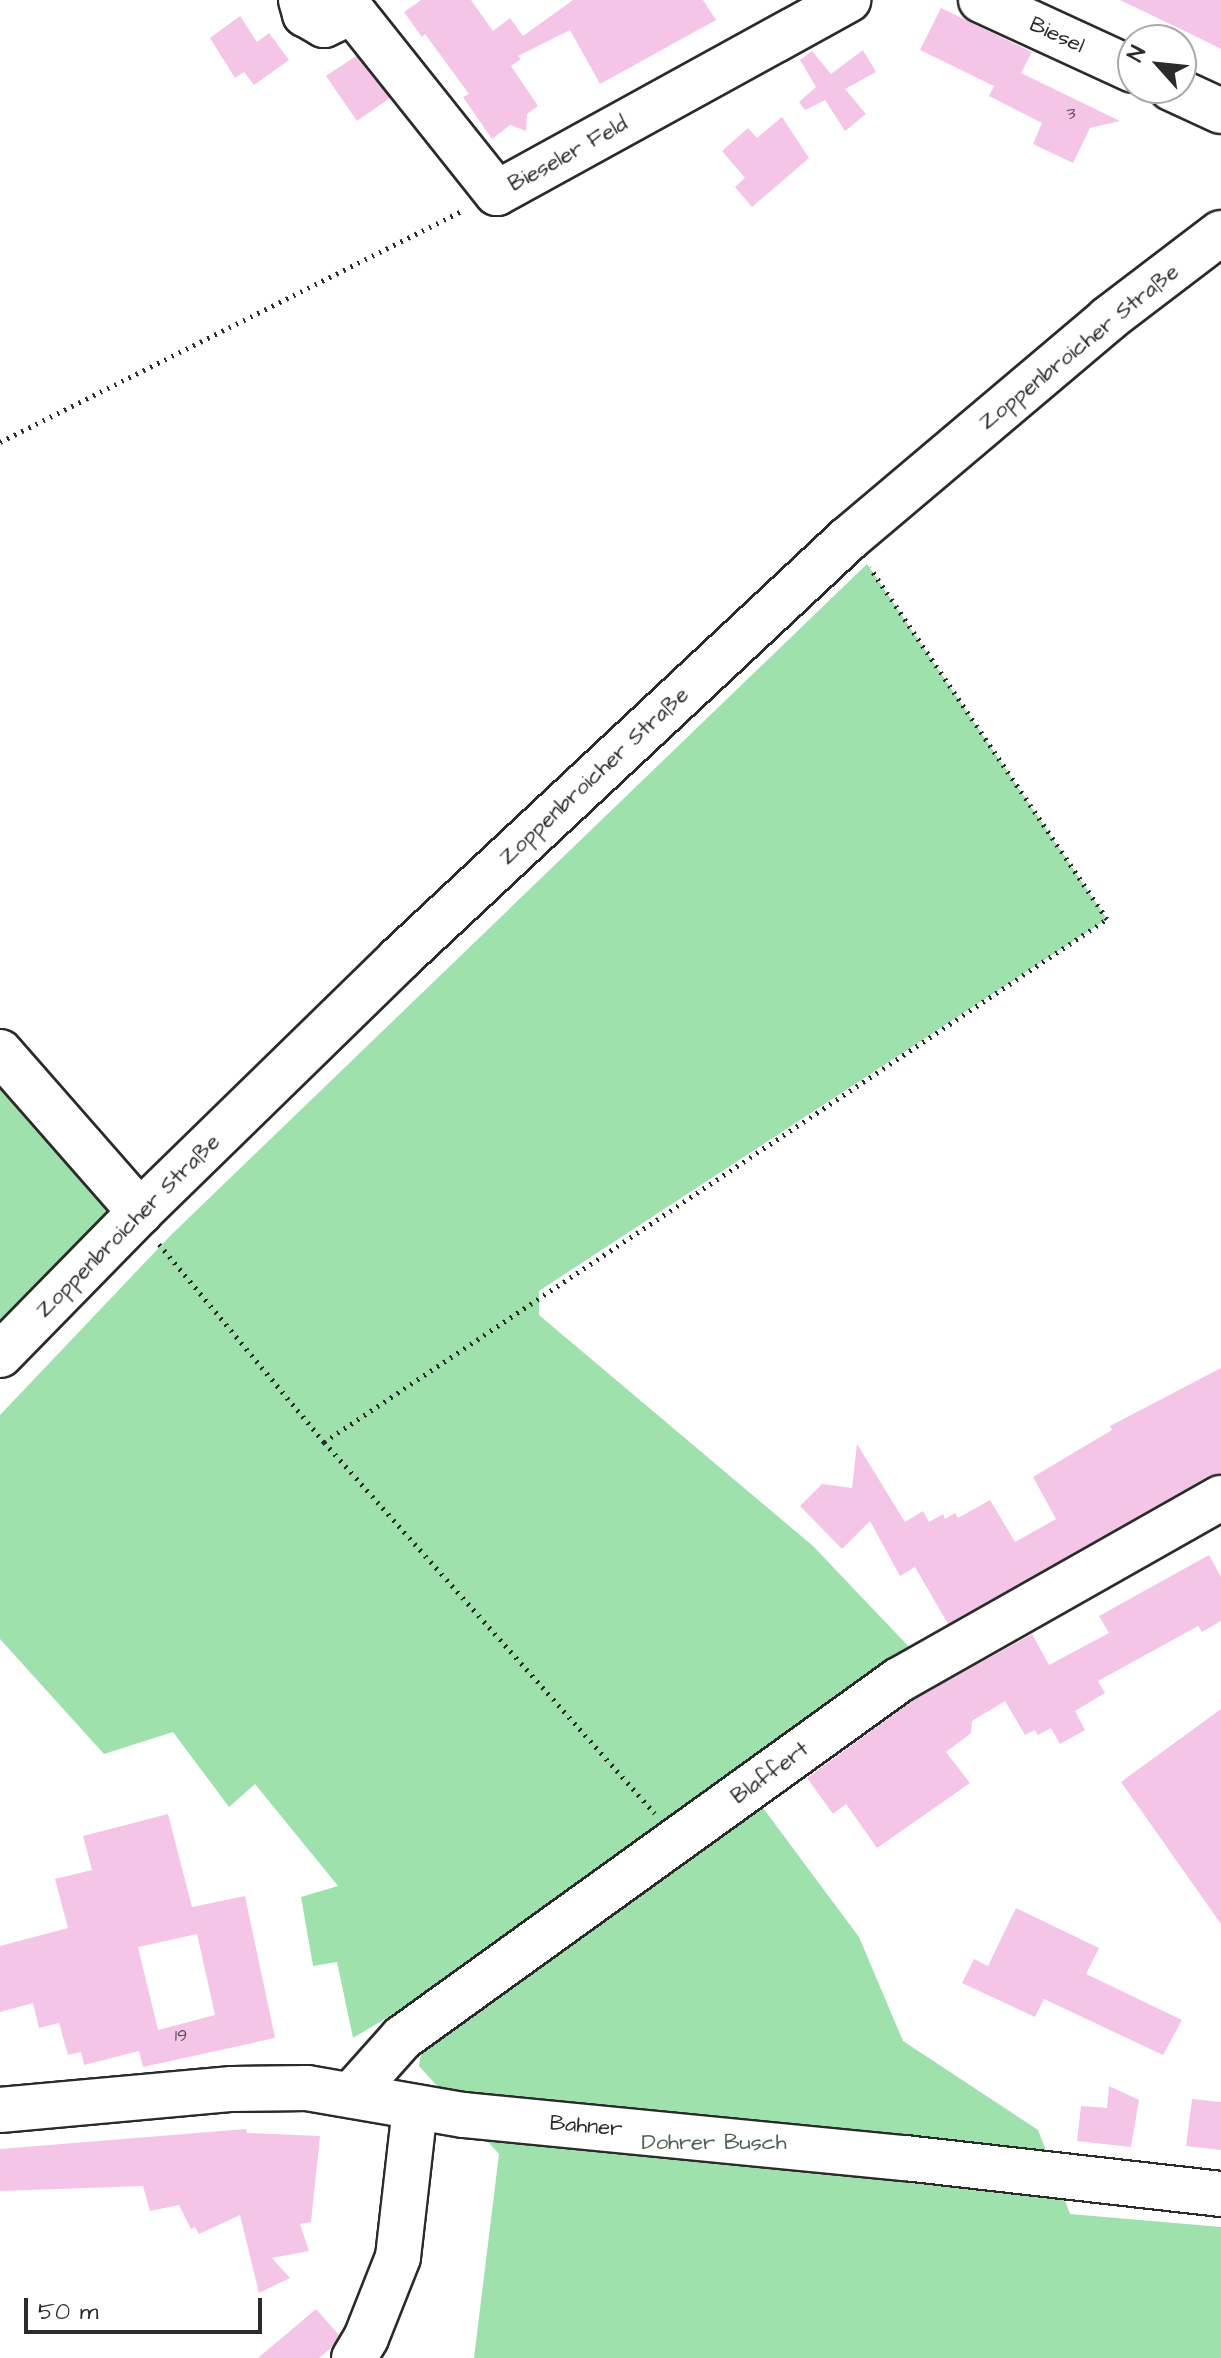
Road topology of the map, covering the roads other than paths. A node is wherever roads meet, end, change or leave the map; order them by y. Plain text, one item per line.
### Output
1 (301, 0) edge
2 (848, 0) edge
3 (981, 0) edge
4 (348, 3) edge
5 (1117, 63) edge
6 (1197, 100) edge
7 (1221, 111) edge
8 (1221, 233) edge
9 (0, 1052) edge
10 (140, 1212) junction
11 (0, 1355) edge
12 (1221, 1498) edge
13 (352, 2094) junction
14 (415, 2108) junction
15 (0, 2110) edge
16 (1221, 2194) edge
17 (354, 2358) edge

1 - 4 street, Bieseler Feld
2 - 4 street, Bieseler Feld
3 - 5 street, Biesel
6 - 7 street
8 - 10 street, Zoppenbroicher Straße
9 - 10 street
10 - 11 street, Zoppenbroicher Straße
12 - 13 street, Blaffert
13 - 14 street, Bahner
13 - 15 street, Bahner
14 - 16 street, Bahner
14 - 17 street

